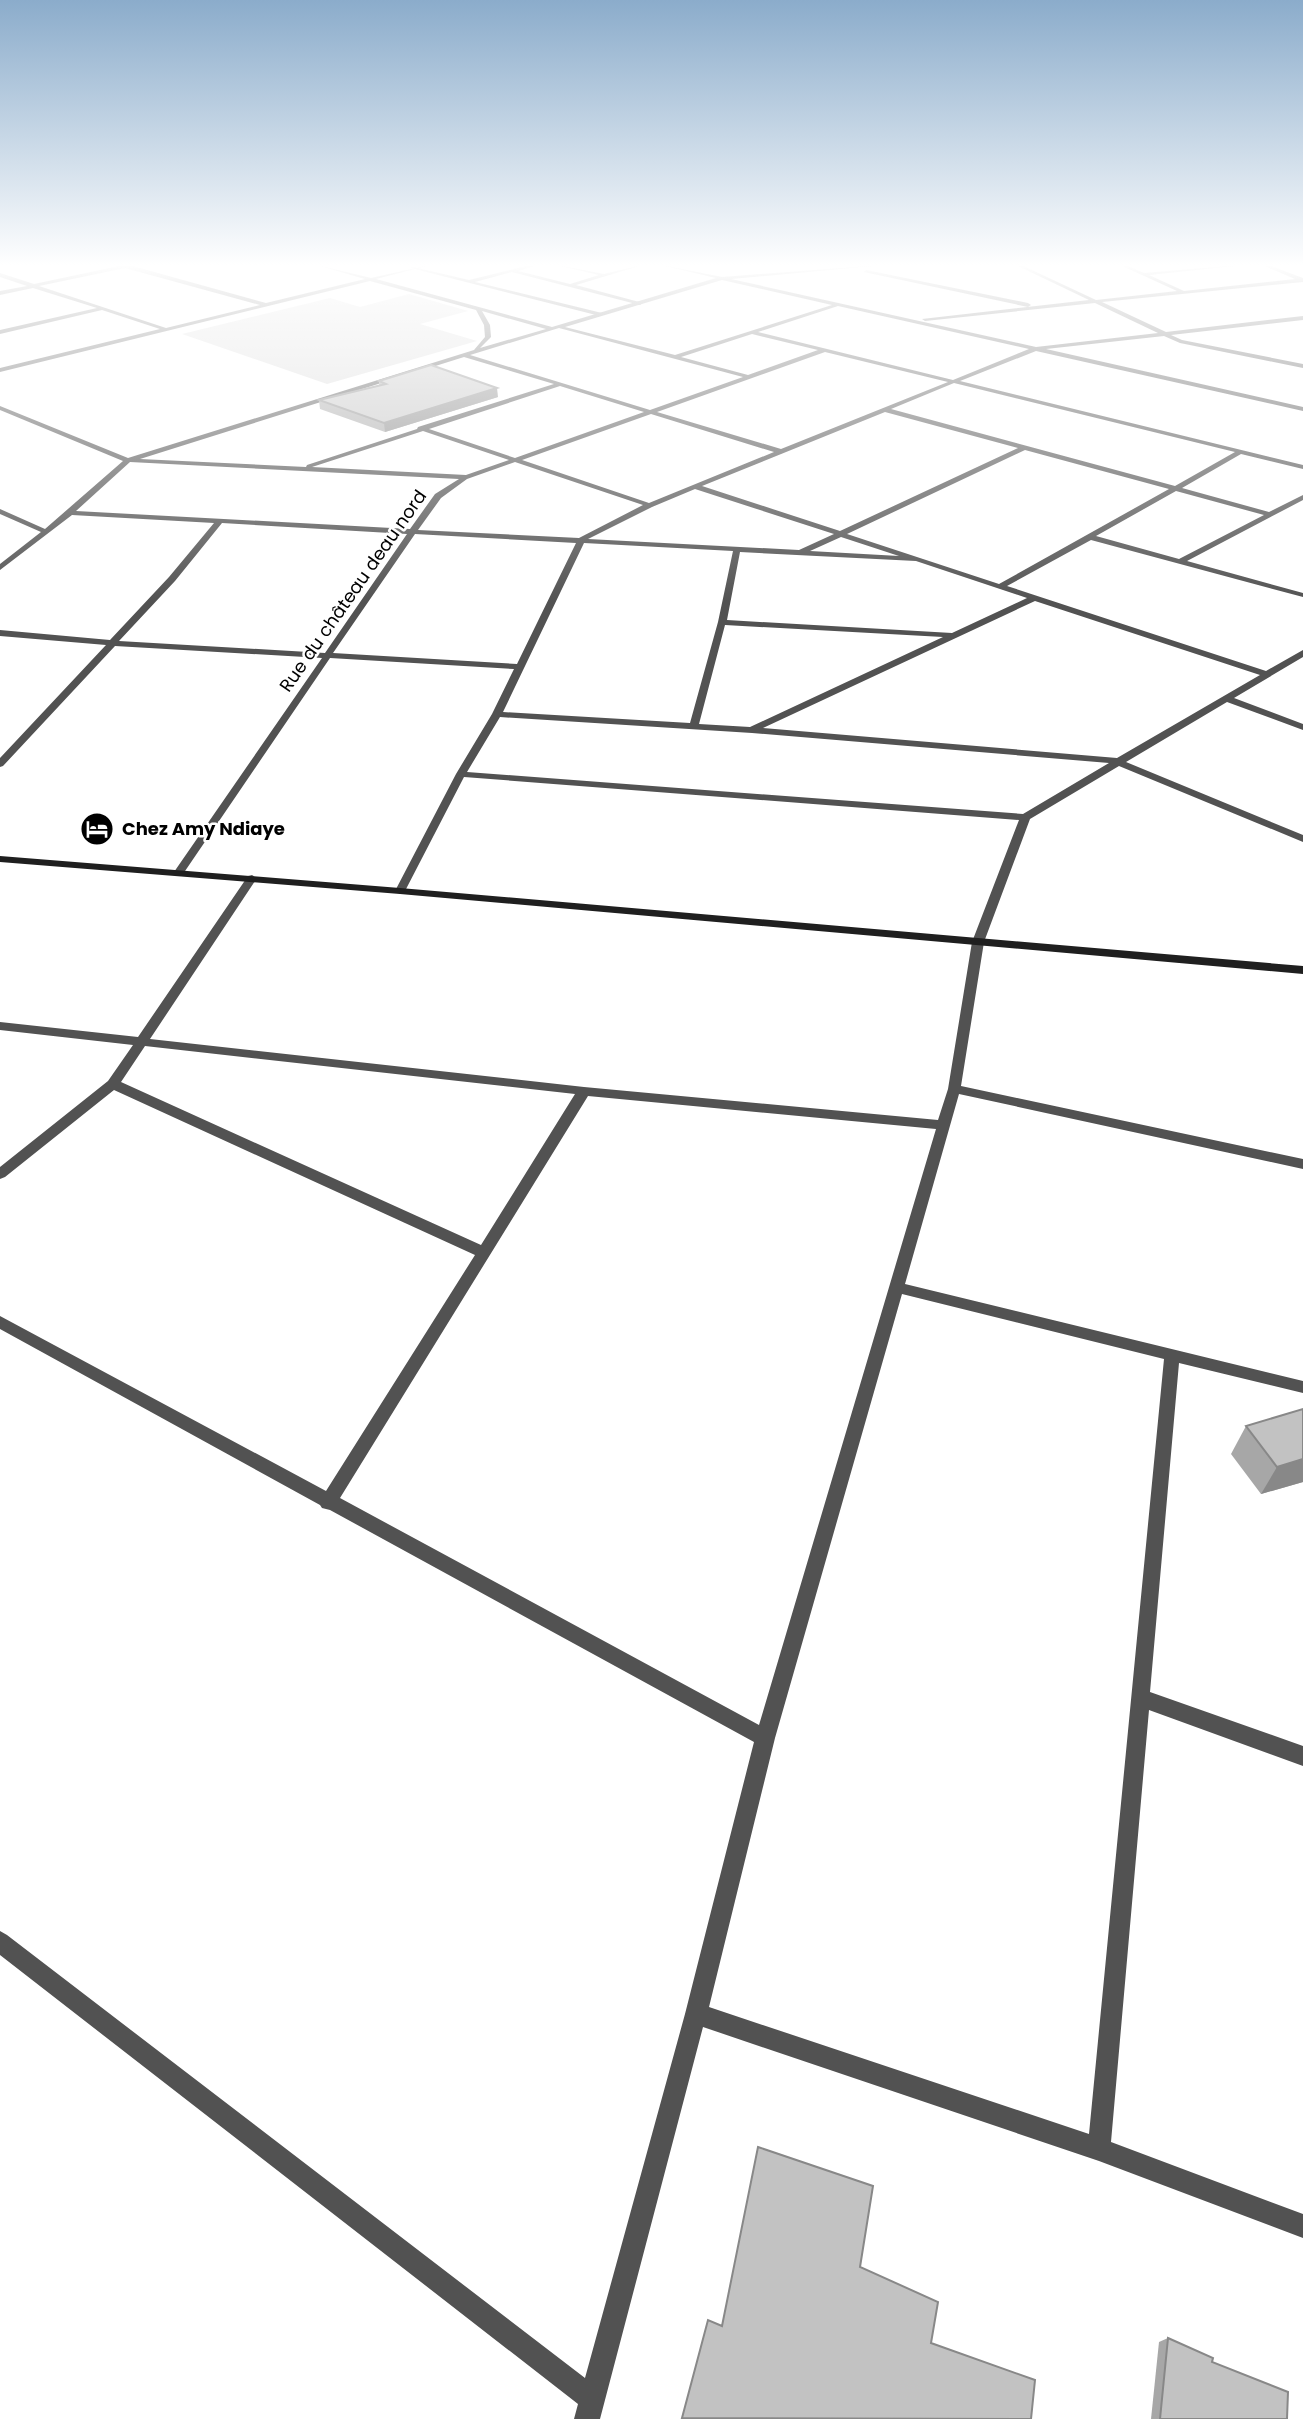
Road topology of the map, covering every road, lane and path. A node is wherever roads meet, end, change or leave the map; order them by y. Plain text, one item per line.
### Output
1 (393, 377) edge
2 (532, 377) edge
3 (744, 377) edge
4 (932, 377) edge
5 (960, 377) edge
6 (1159, 377) edge
7 (949, 381) junction
8 (558, 385) junction
9 (0, 408) edge
10 (884, 409) junction
11 (1303, 409) edge
12 (648, 411) junction
13 (421, 428) junction
14 (1023, 448) junction
15 (779, 451) junction
16 (1240, 452) junction
17 (128, 460) junction
18 (511, 460) junction
19 (1303, 467) edge
20 (301, 468) junction
21 (465, 478) junction
22 (694, 486) junction
23 (1175, 489) junction
24 (1303, 497) edge
25 (649, 505) junction
26 (0, 510) edge
27 (70, 513) junction
28 (1269, 514) junction
29 (220, 521) junction
30 (412, 531) junction
31 (46, 532) junction
32 (841, 535) junction
33 (1090, 537) junction
34 (582, 539) junction
35 (737, 549) junction
36 (801, 552) junction
37 (917, 559) junction
38 (1181, 561) junction
39 (0, 568) edge
40 (1001, 586) junction
41 (1303, 595) edge
42 (1034, 598) junction
43 (722, 622) junction
44 (0, 633) edge
45 (955, 636) junction
46 (113, 643) junction
47 (1303, 653) edge
48 (327, 655) junction
49 (519, 667) junction
50 (1267, 674) junction
51 (1226, 698) junction
52 (498, 714) junction
53 (694, 725) junction
54 (1303, 727) edge
55 (752, 730) junction
56 (1116, 761) junction
57 (0, 764) edge
58 (461, 774) junction
59 (1025, 817) junction
60 (1303, 839) edge
61 (0, 859) edge
62 (179, 873) junction
63 (252, 878) junction
64 (400, 891) junction
65 (978, 942) junction
66 (1303, 970) edge
67 (0, 1026) edge
68 (144, 1043) junction
69 (113, 1084) junction
70 (954, 1089) junction
71 (584, 1091) junction
72 (942, 1125) junction
73 (1303, 1164) edge
74 (0, 1174) edge
75 (482, 1252) junction
76 (895, 1287) junction
77 (0, 1322) edge
78 (1172, 1356) junction
79 (1303, 1387) edge
80 (328, 1503) junction
81 (1139, 1698) junction
82 (765, 1738) junction
83 (1303, 1756) edge
84 (0, 1942) edge
85 (696, 2014) junction
86 (1099, 2149) junction
87 (1303, 2226) edge
88 (590, 2410) edge

1 - 17 street
2 - 8 street
3 - 12 street, Rue du château deau nord
4 - 7 street
5 - 7 street
6 - 11 street
7 - 10 street
7 - 16 street
8 - 12 street
8 - 13 street
9 - 17 street
10 - 14 street
10 - 15 street
12 - 15 street
12 - 18 street, Rue du château deau nord
13 - 18 street
13 - 20 street
14 - 23 street
14 - 32 street
15 - 22 street
16 - 19 street
16 - 23 street
17 - 20 street
17 - 27 street
18 - 21 street, Rue du château deau nord
18 - 25 street
20 - 21 street
21 - 30 street, Rue du château deau nord
22 - 25 street
22 - 32 street
23 - 28 street
23 - 33 street
24 - 28 street
25 - 34 street
26 - 31 street
27 - 29 street
27 - 31 street
28 - 38 street
29 - 30 street
29 - 46 street
30 - 34 street
30 - 48 street, Rue du château deau nord
31 - 39 street
32 - 36 street
32 - 37 street
33 - 38 street
33 - 40 street
34 - 35 street
34 - 49 street
35 - 36 street
35 - 43 street
36 - 37 street
37 - 40 street
38 - 41 street
40 - 42 street
42 - 45 street
42 - 50 street
43 - 45 street
43 - 53 street
44 - 46 street
45 - 55 street
46 - 48 street
46 - 57 street
47 - 50 street
48 - 49 street
48 - 62 street, Rue du château deau nord
49 - 52 street
50 - 51 street
51 - 54 street
51 - 56 street
52 - 53 street
52 - 58 street
53 - 55 street
55 - 56 street
56 - 59 street
56 - 60 street
58 - 59 street
58 - 64 street
59 - 65 street
61 - 62 main road
62 - 63 main road
63 - 64 main road
63 - 68 street
64 - 65 main road
65 - 66 main road
65 - 70 street
67 - 68 street
68 - 69 street
68 - 71 street
69 - 74 street
69 - 75 street
70 - 72 street
70 - 73 street
71 - 72 street
71 - 75 street
72 - 76 street
75 - 80 street
76 - 78 street
76 - 82 street
77 - 80 street
78 - 79 street
78 - 81 street
80 - 82 street
81 - 83 street
81 - 86 street
82 - 85 street
84 - 88 street
85 - 86 street
85 - 88 street
86 - 87 street

